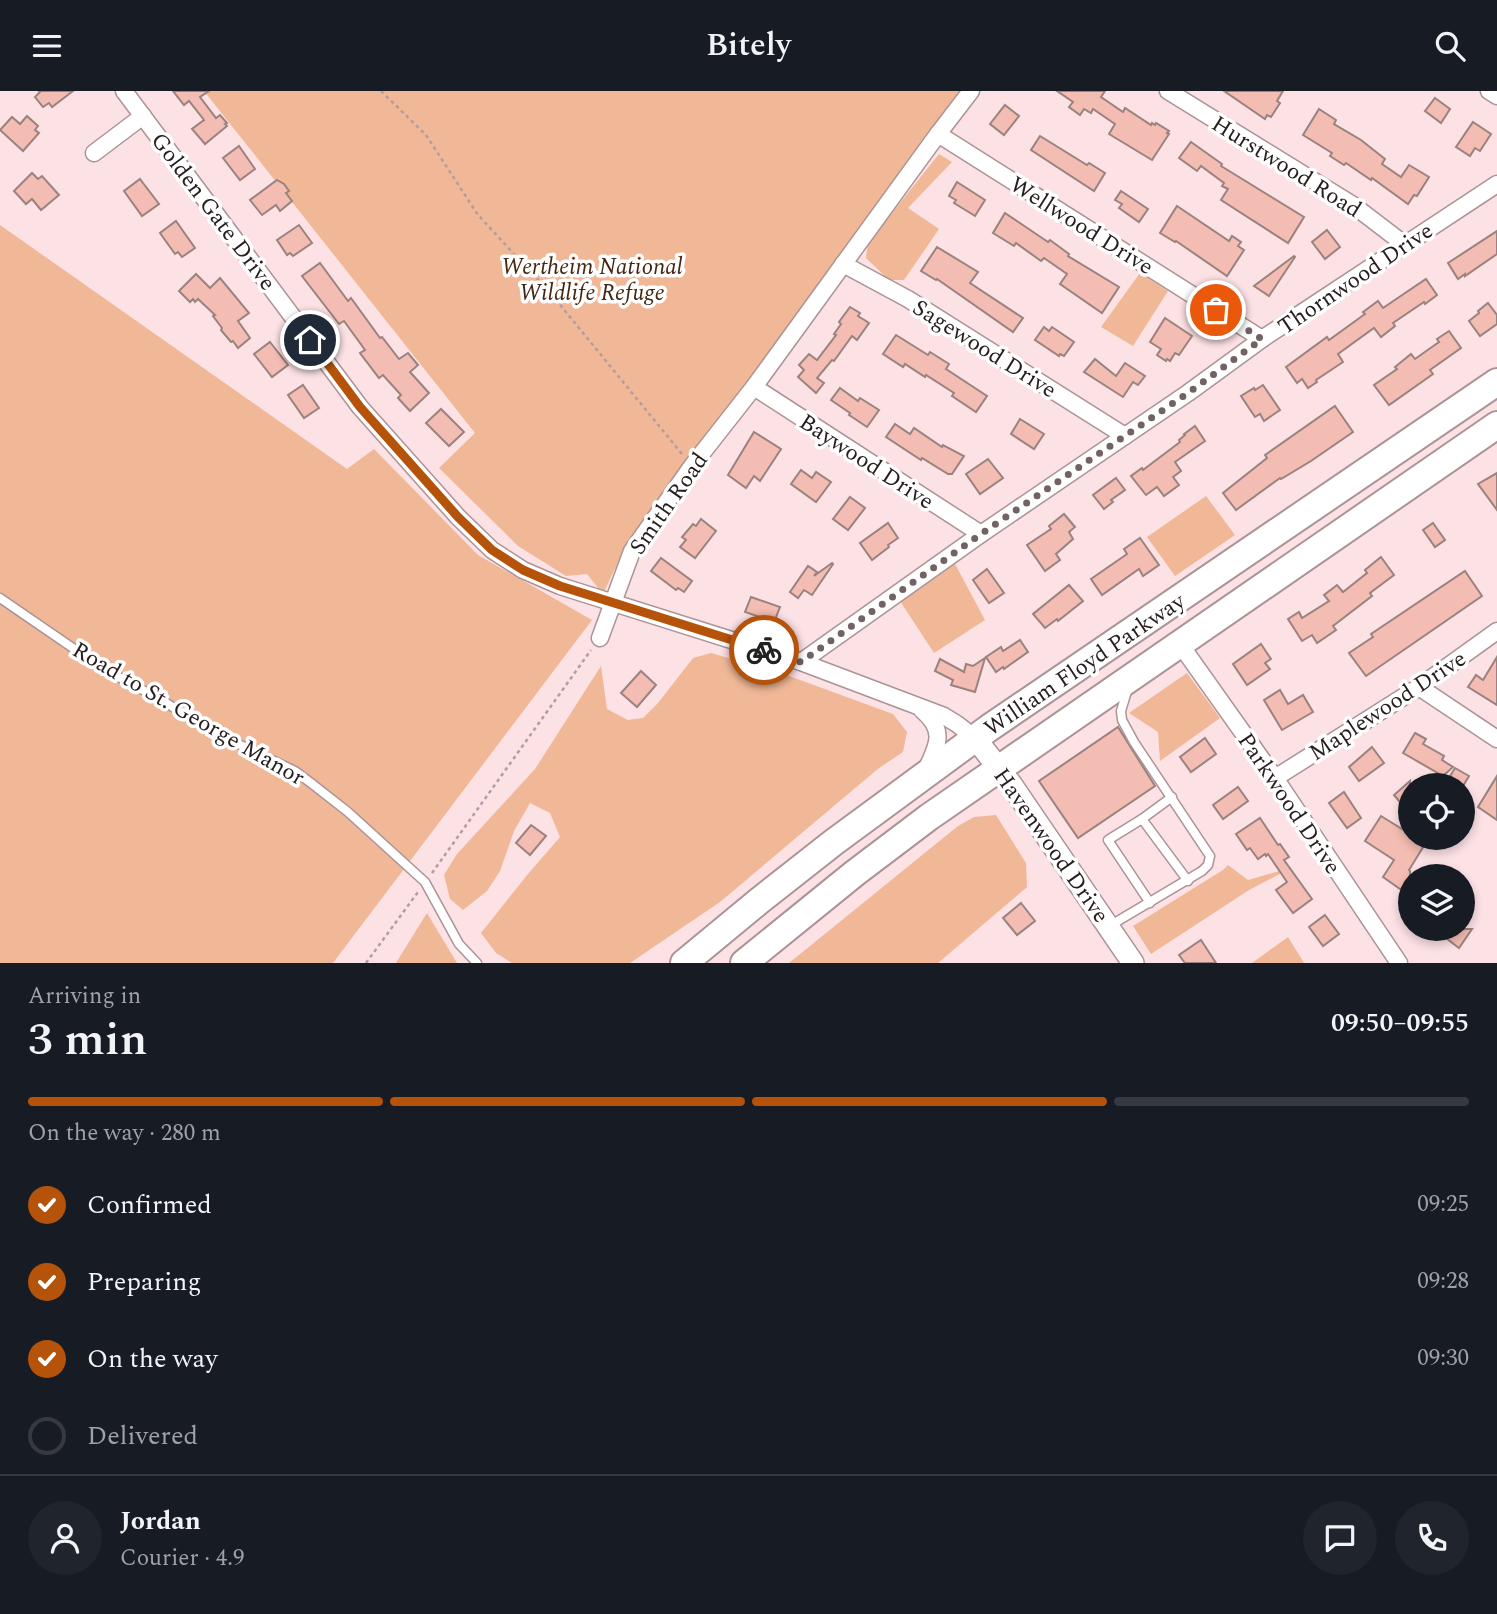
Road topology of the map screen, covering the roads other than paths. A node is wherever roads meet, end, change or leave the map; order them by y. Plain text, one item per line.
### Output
1 (124, 91) edge
2 (971, 91) edge
3 (1168, 91) edge
4 (1489, 91) edge
5 (1497, 96) edge
6 (143, 116) junction
7 (938, 134) junction
8 (94, 153) dead end
9 (1497, 184) edge
10 (1404, 244) junction
11 (843, 264) junction
12 (1262, 339) junction
13 (1497, 382) edge
14 (754, 387) junction
15 (1497, 425) edge
16 (1125, 436) junction
17 (981, 534) junction
18 (0, 598) edge
19 (611, 602) junction
20 (1497, 631) edge
21 (600, 638) road end
22 (1180, 644) junction
23 (801, 662) junction
24 (1132, 677) junction
25 (1419, 687) junction
26 (917, 706) junction
27 (975, 738) junction
28 (1497, 739) edge
29 (999, 768) junction
30 (1275, 778) junction
31 (919, 779) junction
32 (1172, 797) junction
33 (1142, 818) junction
34 (1188, 881) junction
35 (1150, 903) junction
36 (1108, 927) junction
37 (477, 963) edge
38 (684, 963) edge
39 (744, 963) edge
40 (1133, 963) edge
41 (1399, 963) edge

1 - 6 street, Golden Gate Drive
2 - 7 street, Smith Road
3 - 10 street, Hurstwood Road
4 - 5 street
6 - 8 street
6 - 19 street, Golden Gate Drive
7 - 11 street, Smith Road
7 - 12 street, Wellwood Drive
9 - 10 street, Thornwood Drive
10 - 12 street, Thornwood Drive
11 - 14 street, Smith Road
11 - 16 street, Sagewood Drive
12 - 16 street, Thornwood Drive
13 - 27 highway, William Floyd Parkway
14 - 17 street, Baywood Drive
14 - 19 street, Smith Road
15 - 22 highway, William Floyd Parkway
16 - 17 street, Thornwood Drive
17 - 23 street, Thornwood Drive
18 - 37 lane, Road to St. George Manor
19 - 21 street, Smith Road
19 - 23 street, Havenwood Drive
20 - 25 street, Maplewood Drive
22 - 24 highway, William Floyd Parkway
22 - 30 street, Parkwood Drive
23 - 26 street, Havenwood Drive
24 - 29 highway, William Floyd Parkway
24 - 32 lane
25 - 28 street
25 - 30 street, Maplewood Drive
26 - 27 street, Havenwood Drive
26 - 31 street
27 - 29 main road, Havenwood Drive
27 - 31 highway, William Floyd Parkway
29 - 36 main road, Havenwood Drive
29 - 39 highway, William Floyd Parkway
30 - 41 street, Parkwood Drive
31 - 38 highway, William Floyd Parkway
32 - 33 lane
32 - 34 lane
33 - 34 lane
33 - 35 lane
34 - 35 lane
35 - 36 lane
36 - 40 main road, Havenwood Drive

